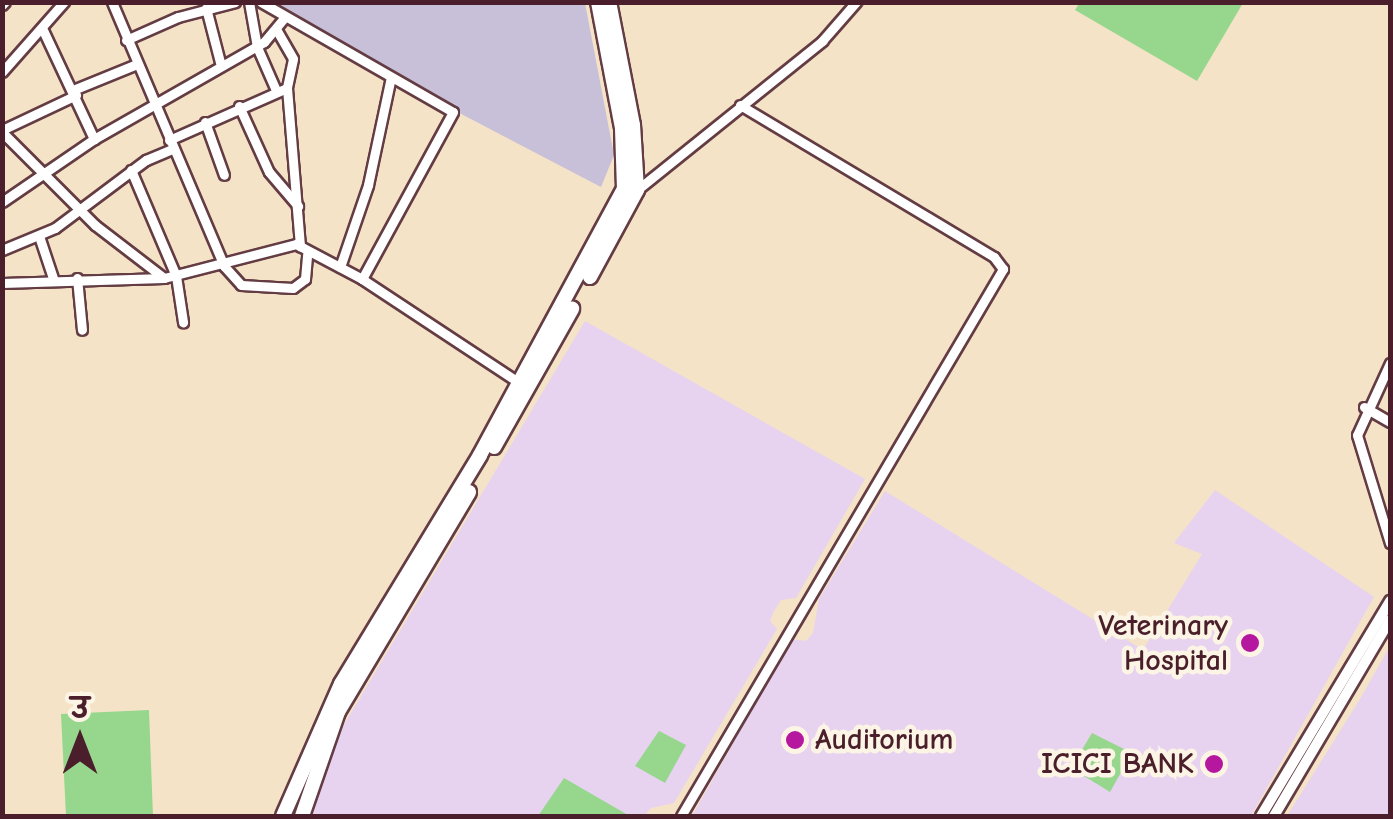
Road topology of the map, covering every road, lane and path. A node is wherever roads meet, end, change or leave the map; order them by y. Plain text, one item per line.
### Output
1 (64, 2) edge
2 (112, 2) edge
3 (235, 2) edge
4 (249, 2) edge
5 (261, 2) edge
6 (598, 2) edge
7 (609, 2) edge
8 (856, 2) edge
9 (206, 8) junction
10 (286, 17) junction
11 (42, 28) junction
12 (276, 29) junction
13 (126, 40) junction
14 (257, 46) junction
15 (137, 64) junction
16 (222, 66) junction
17 (2, 72) edge
18 (391, 77) junction
19 (281, 88) junction
20 (74, 93) junction
21 (154, 104) junction
22 (740, 105) junction
23 (239, 106) junction
24 (206, 122) junction
25 (2, 131) edge
26 (94, 140) junction
27 (170, 144) junction
28 (131, 170) junction
29 (44, 174) junction
30 (224, 175) dead end
31 (637, 190) junction
32 (2, 202) edge
33 (298, 206) junction
34 (79, 209) junction
35 (39, 236) junction
36 (2, 250) edge
37 (304, 250) junction
38 (224, 266) junction
39 (340, 267) junction
40 (176, 276) junction
41 (53, 278) junction
42 (77, 278) junction
43 (164, 278) junction
44 (362, 279) junction
45 (2, 284) edge
46 (182, 322) dead end
47 (82, 330) dead end
48 (1390, 363) edge
49 (518, 382) junction
50 (1364, 407) junction
51 (1390, 422) edge
52 (1390, 543) edge
53 (1390, 601) edge
54 (1390, 620) edge
55 (282, 816) edge
56 (302, 816) edge
57 (680, 816) edge
58 (1261, 816) edge
59 (1274, 816) edge

1 - 11 street
2 - 13 street
3 - 9 street
4 - 14 street
5 - 10 street
6 - 49 main road
7 - 31 main road
8 - 22 street
9 - 13 street
9 - 16 street
10 - 12 street
10 - 18 street
11 - 17 street
11 - 20 street
12 - 14 street
12 - 19 street
13 - 15 street
14 - 16 street
14 - 19 street
15 - 20 street
15 - 21 street
16 - 21 street
18 - 39 street
18 - 44 street
19 - 23 street
19 - 33 street
20 - 25 street
20 - 26 street
21 - 26 street
21 - 27 street
22 - 31 street
22 - 57 street
23 - 24 street
23 - 33 street
24 - 27 street
24 - 30 street
25 - 29 street
26 - 29 street
27 - 28 street
27 - 38 street
28 - 34 street
28 - 40 street
29 - 32 street
29 - 34 street
31 - 56 main road
33 - 37 street
34 - 35 street
34 - 43 street
35 - 36 street
35 - 41 street
37 - 38 street
37 - 38 street
37 - 39 street
38 - 40 street
39 - 44 street
40 - 43 street
40 - 46 street
41 - 42 street
41 - 45 street
42 - 43 street
42 - 47 street
44 - 49 street
48 - 50 street
49 - 55 main road
50 - 51 street
50 - 52 street
53 - 58 street
54 - 59 street

